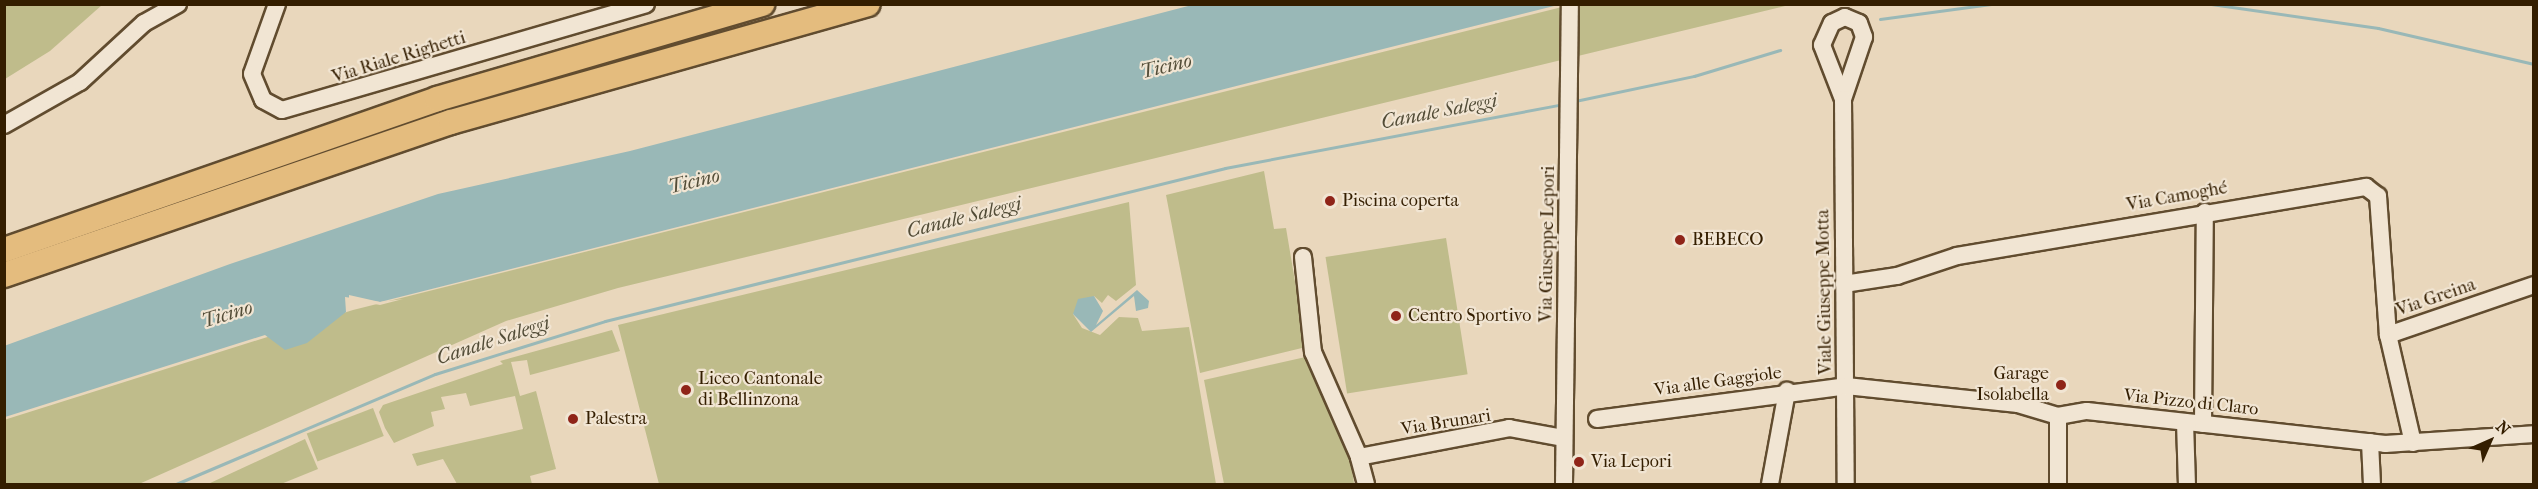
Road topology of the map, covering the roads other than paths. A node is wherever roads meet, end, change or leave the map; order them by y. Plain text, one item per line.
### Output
1 (178, 4) edge
2 (277, 4) edge
3 (646, 4) edge
4 (762, 4) edge
5 (868, 4) edge
6 (1570, 4) edge
7 (1843, 99) dead end
8 (4, 125) edge
9 (2205, 212) junction
10 (4, 250) edge
11 (1303, 257) dead end
12 (4, 275) edge
13 (1844, 284) junction
14 (2534, 285) edge
15 (2388, 335) junction
16 (1846, 386) junction
17 (1788, 391) junction
18 (2058, 416) junction
19 (1597, 419) dead end
20 (2185, 422) junction
21 (2203, 423) junction
22 (2534, 434) edge
23 (1564, 438) junction
24 (2370, 442) junction
25 (2414, 443) junction
26 (1359, 457) junction
27 (1366, 484) edge
28 (1564, 484) edge
29 (1770, 484) edge
30 (1846, 484) edge
31 (2058, 484) edge
32 (2187, 484) edge
33 (2373, 484) edge

1 - 8 street
2 - 3 street, Via Riale Righetti
4 - 10 highway
5 - 12 highway
6 - 23 street, Via Giuseppe Lepori
7 - 13 street, Viale Giuseppe Motta
9 - 13 street, Via Camoghé
9 - 15 street, Via Camoghé
9 - 21 street
11 - 26 street
13 - 16 street, Viale Giuseppe Motta
14 - 15 street, Via Greina
15 - 25 street, Via Greina
16 - 17 street, Via alle Gaggiole
16 - 18 street, Via Pizzo di Claro
16 - 30 street, Viale Giuseppe Motta
17 - 19 street, Via alle Gaggiole
17 - 29 street
18 - 20 street, Via Pizzo di Claro
18 - 31 street
20 - 21 street, Via Pizzo di Claro
20 - 32 street
21 - 24 street, Via Pizzo di Claro
22 - 25 street, Via Pizzo di Claro
23 - 26 street, Via Brunari
23 - 28 street, Via Giuseppe Lepori
24 - 25 street, Via Pizzo di Claro
24 - 33 street
26 - 27 street

